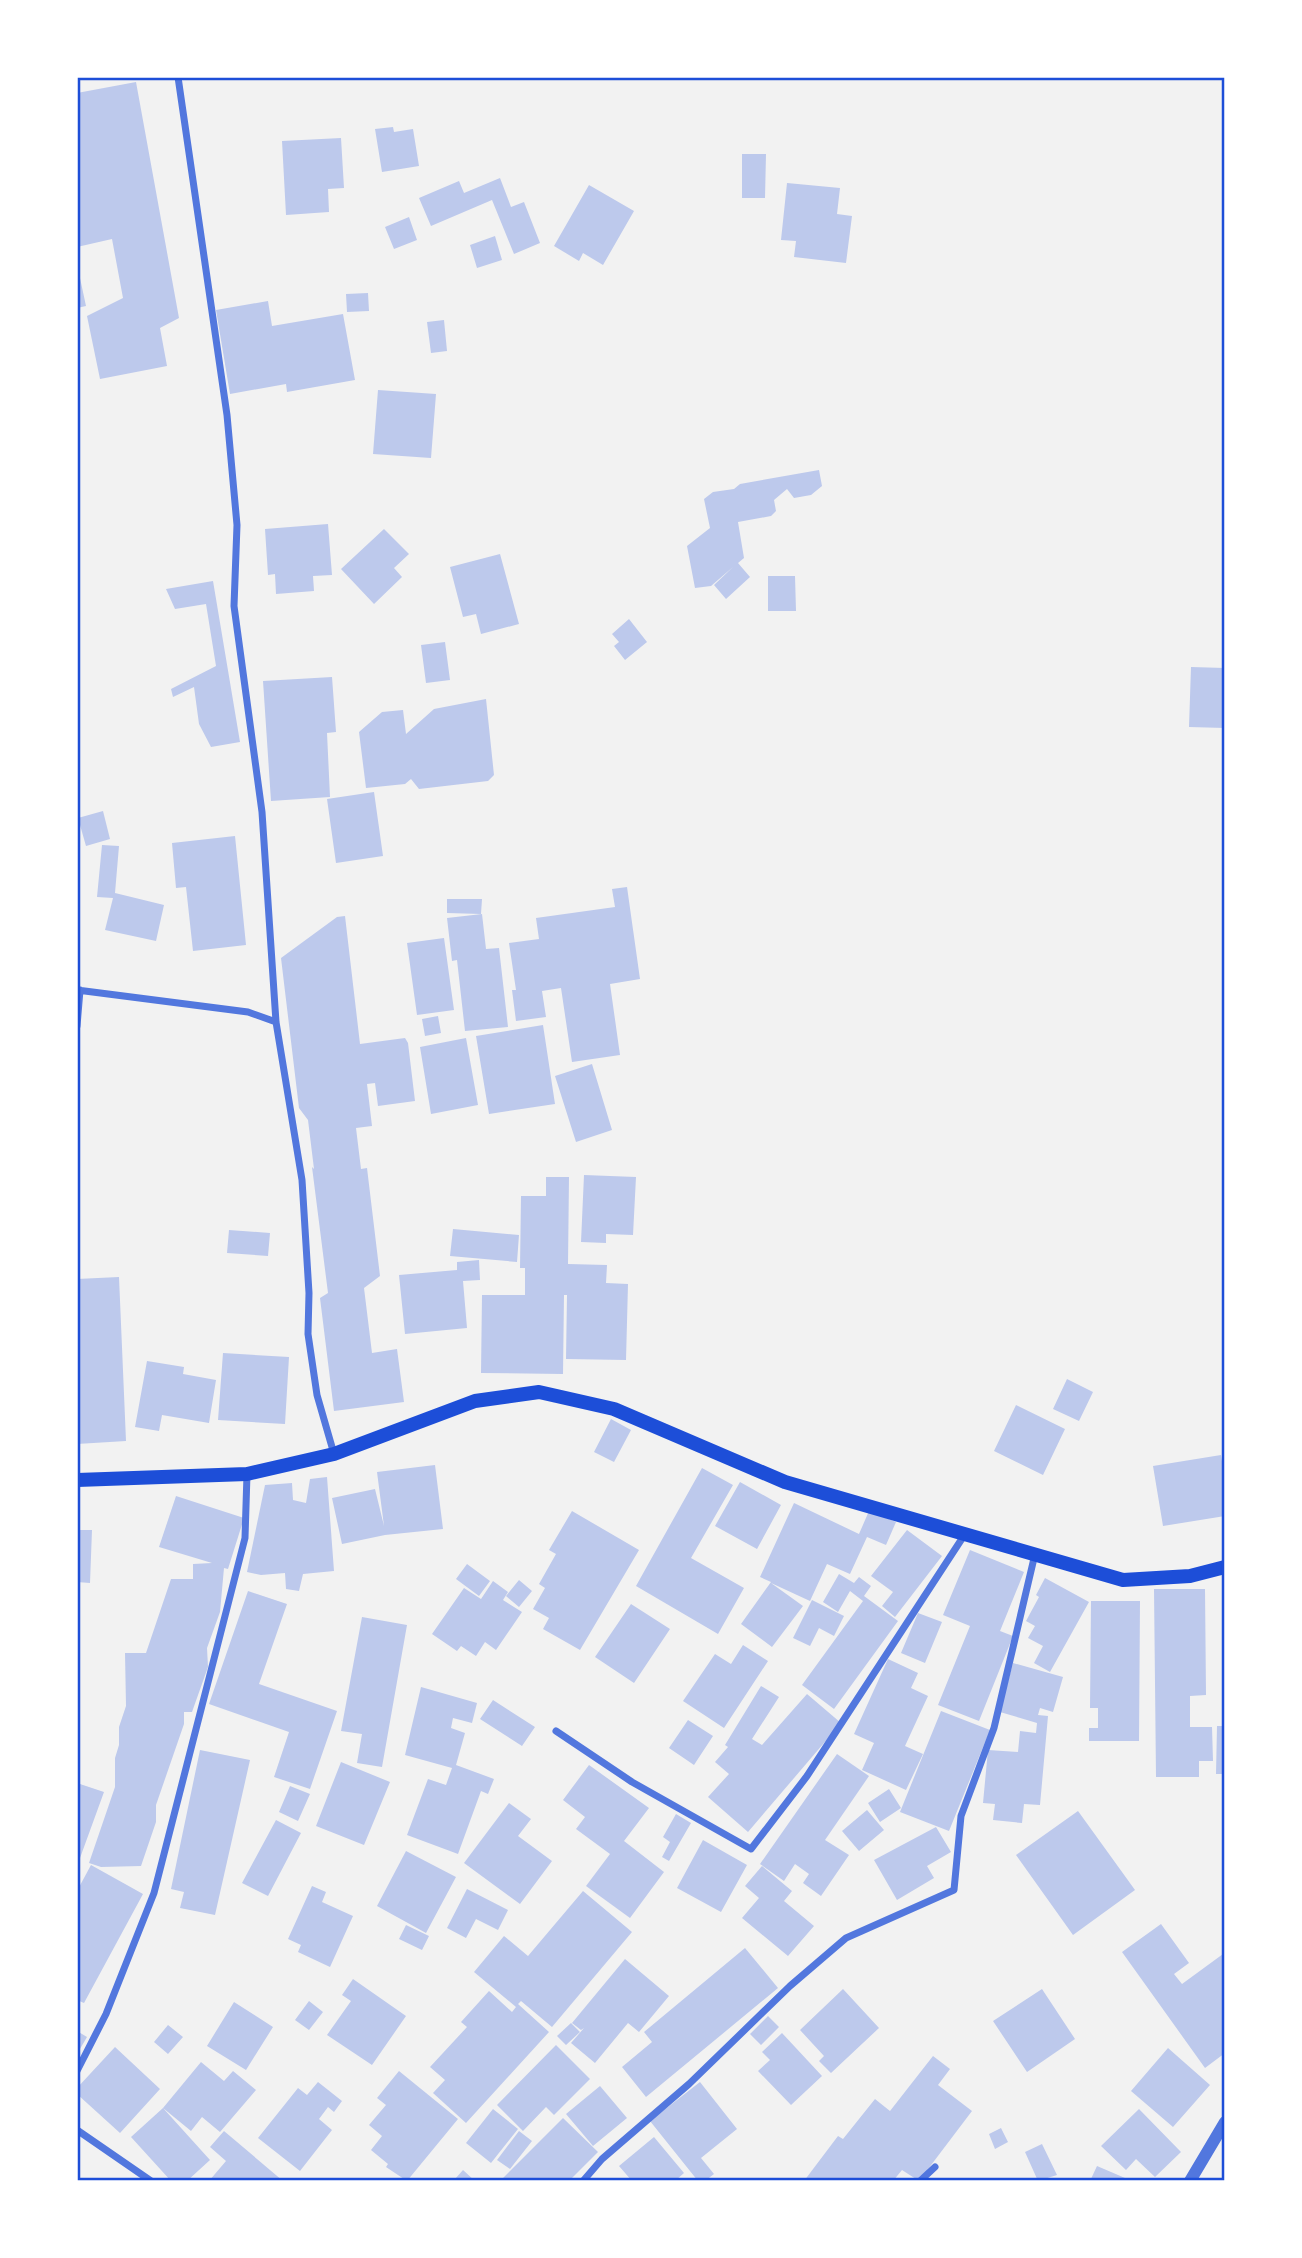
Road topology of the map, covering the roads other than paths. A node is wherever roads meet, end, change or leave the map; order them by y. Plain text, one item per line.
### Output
1 (178, 77) edge
2 (78, 990) edge
3 (276, 1022) junction
4 (77, 1026) edge
5 (334, 1454) junction
6 (247, 1474) junction
7 (77, 1480) edge
8 (965, 1533) junction
9 (1035, 1554) junction
10 (1225, 1567) edge
11 (556, 1731) dead end
12 (77, 2071) edge
13 (1225, 2122) edge
14 (77, 2130) edge
15 (935, 2167) dead end
16 (151, 2181) edge
17 (583, 2181) edge
18 (920, 2181) edge
19 (1191, 2181) edge

1 - 3 street
2 - 3 street
2 - 4 street
3 - 5 street
5 - 6 main road
5 - 8 main road
6 - 7 main road
6 - 12 street
8 - 9 main road
8 - 11 street
9 - 10 main road
9 - 17 street
13 - 19 street
14 - 16 street
15 - 18 street

